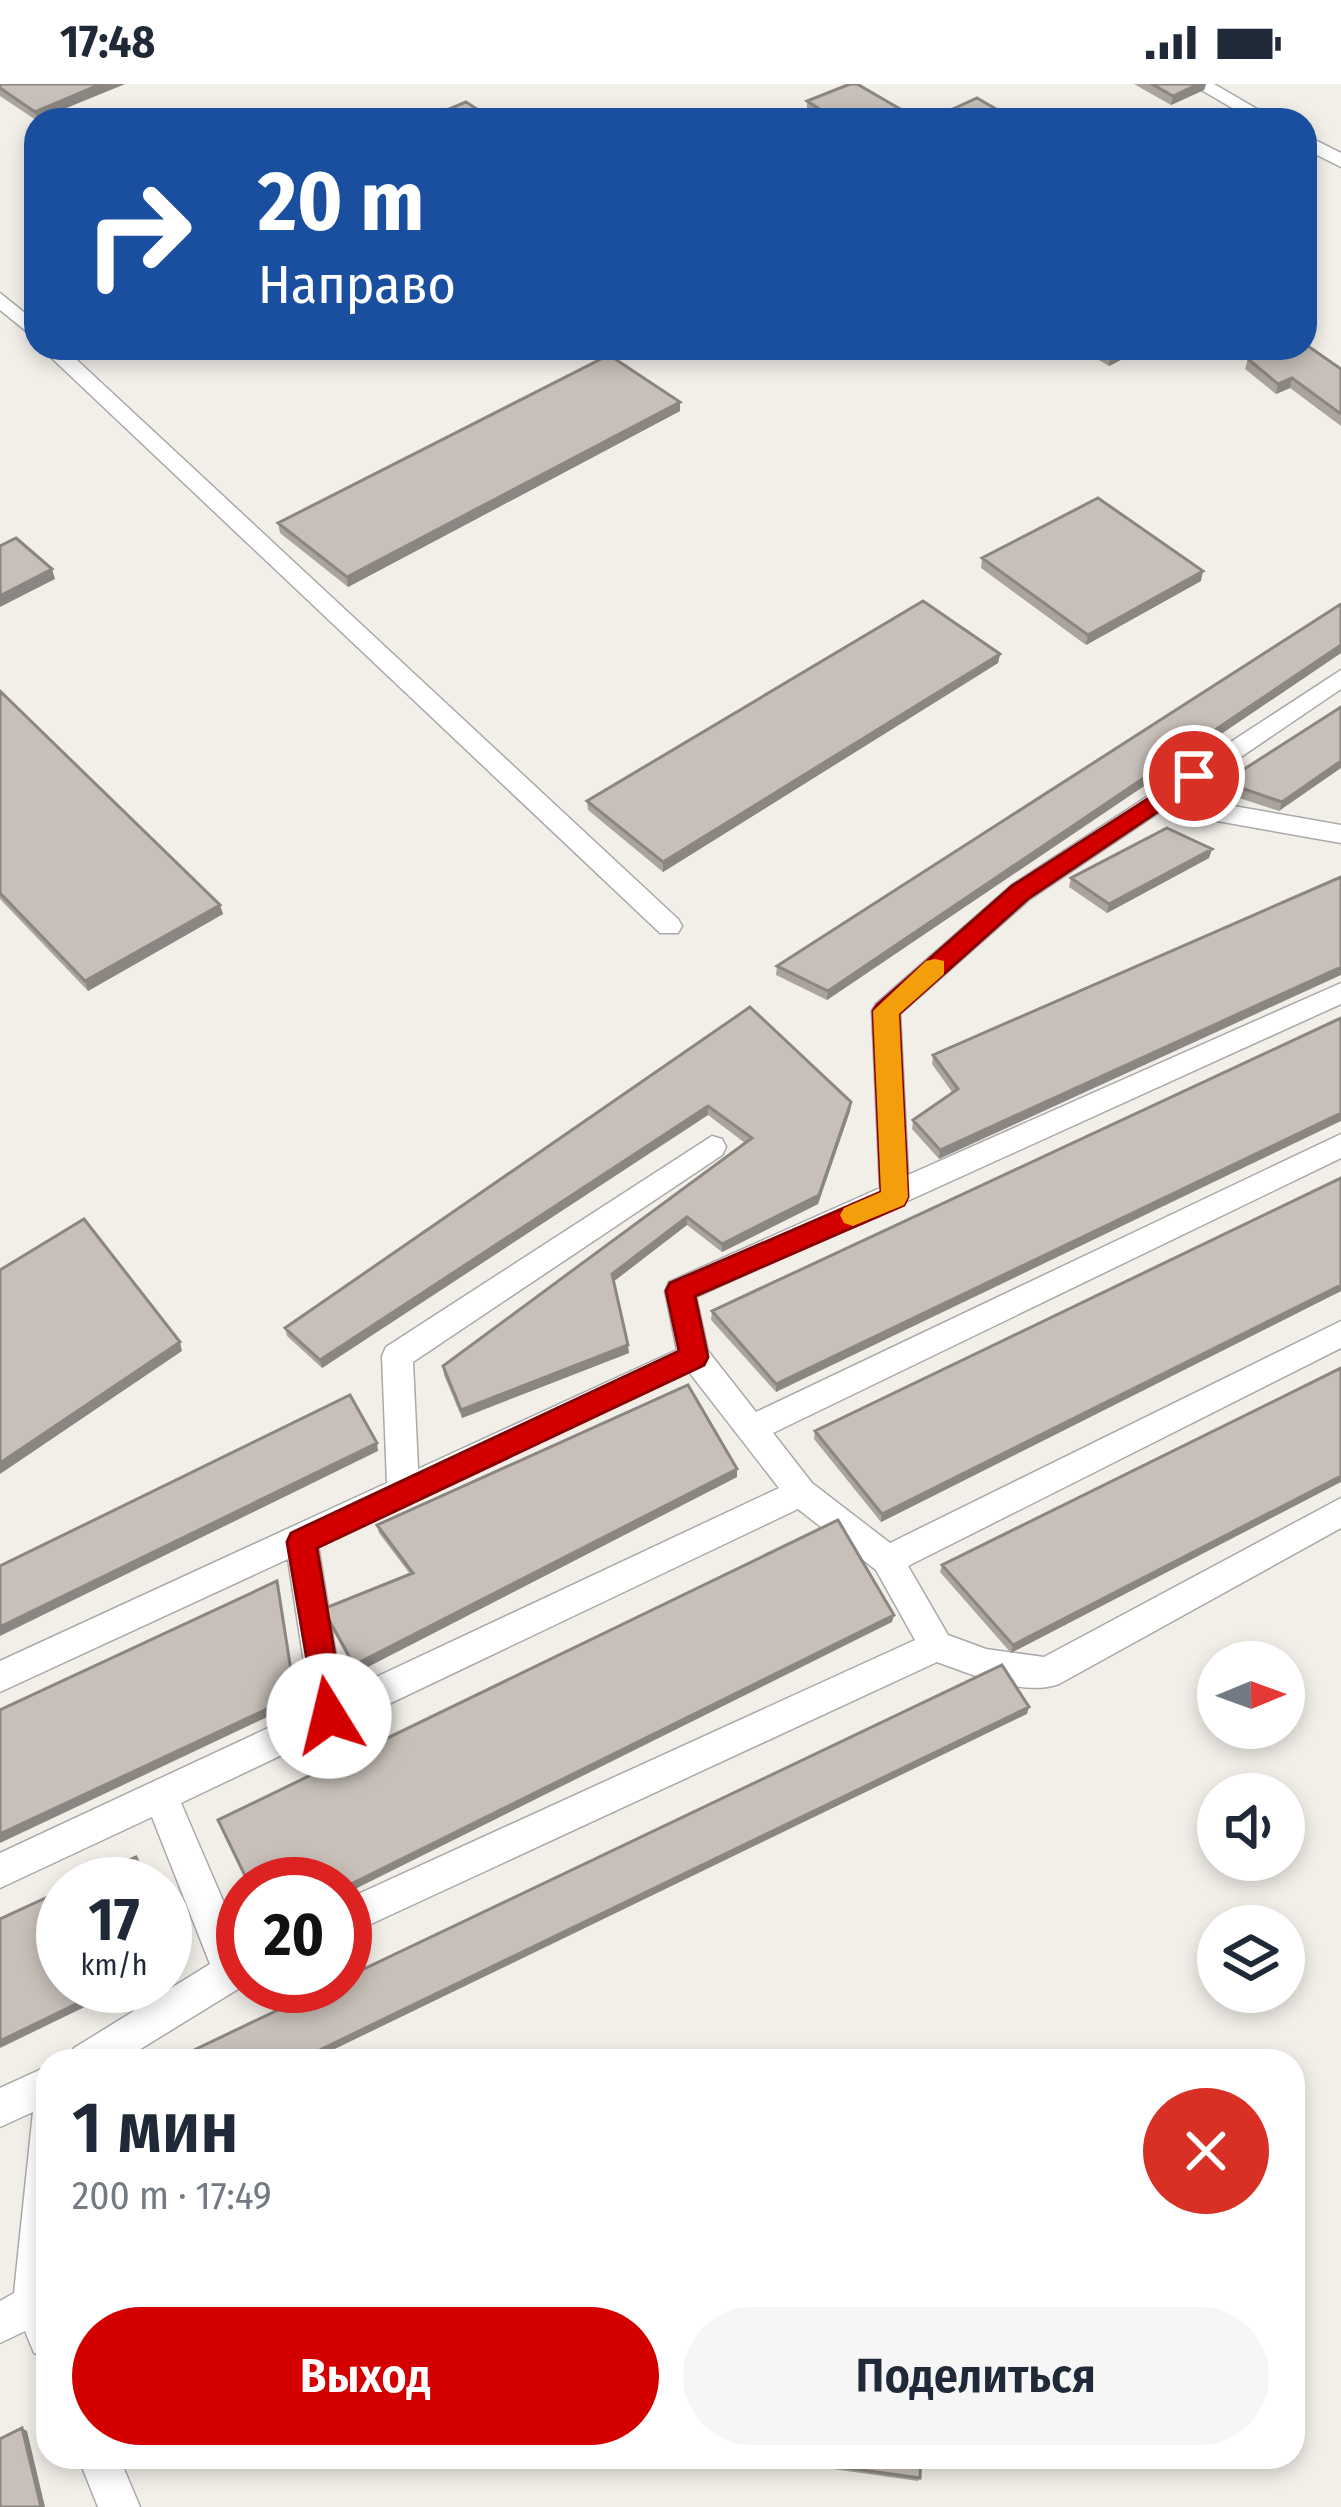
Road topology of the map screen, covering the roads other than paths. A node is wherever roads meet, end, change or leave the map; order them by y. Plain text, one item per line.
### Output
1 (1201, 84) edge
2 (1245, 108) edge
3 (0, 299) edge
4 (24, 322) edge
5 (65, 360) edge
6 (1341, 678) edge
7 (1157, 801) junction
8 (1341, 834) edge
9 (669, 926) dead end
10 (1341, 993) edge
11 (1341, 1145) edge
12 (712, 1147) dead end
13 (895, 1197) junction
14 (1341, 1334) edge
15 (694, 1357) junction
16 (751, 1429) junction
17 (801, 1492) junction
18 (403, 1494) junction
19 (1341, 1512) edge
20 (301, 1542) junction
21 (887, 1560) junction
22 (936, 1646) junction
23 (0, 1677) edge
24 (329, 1716) junction
25 (160, 1796) junction
26 (0, 1871) edge
27 (372, 1906) edge
28 (216, 1921) edge
29 (216, 1981) edge
30 (106, 2049) edge
31 (36, 2091) edge
32 (0, 2108) edge
33 (36, 2236) edge
34 (27, 2322) edge
35 (103, 2469) edge
36 (119, 2507) edge

1 - 2 lane
3 - 4 lane
5 - 9 lane
6 - 7 lane
7 - 8 lane
7 - 13 lane
10 - 13 lane
11 - 16 lane
12 - 18 lane
13 - 15 lane
14 - 21 lane
15 - 16 lane
15 - 18 lane
16 - 17 lane
17 - 21 lane
17 - 24 lane
18 - 20 lane
19 - 22 lane
20 - 23 lane
20 - 24 lane
21 - 22 lane
22 - 27 lane
24 - 25 lane
25 - 26 lane
25 - 28 lane
29 - 30 lane
31 - 32 lane
33 - 34 lane
35 - 36 lane

